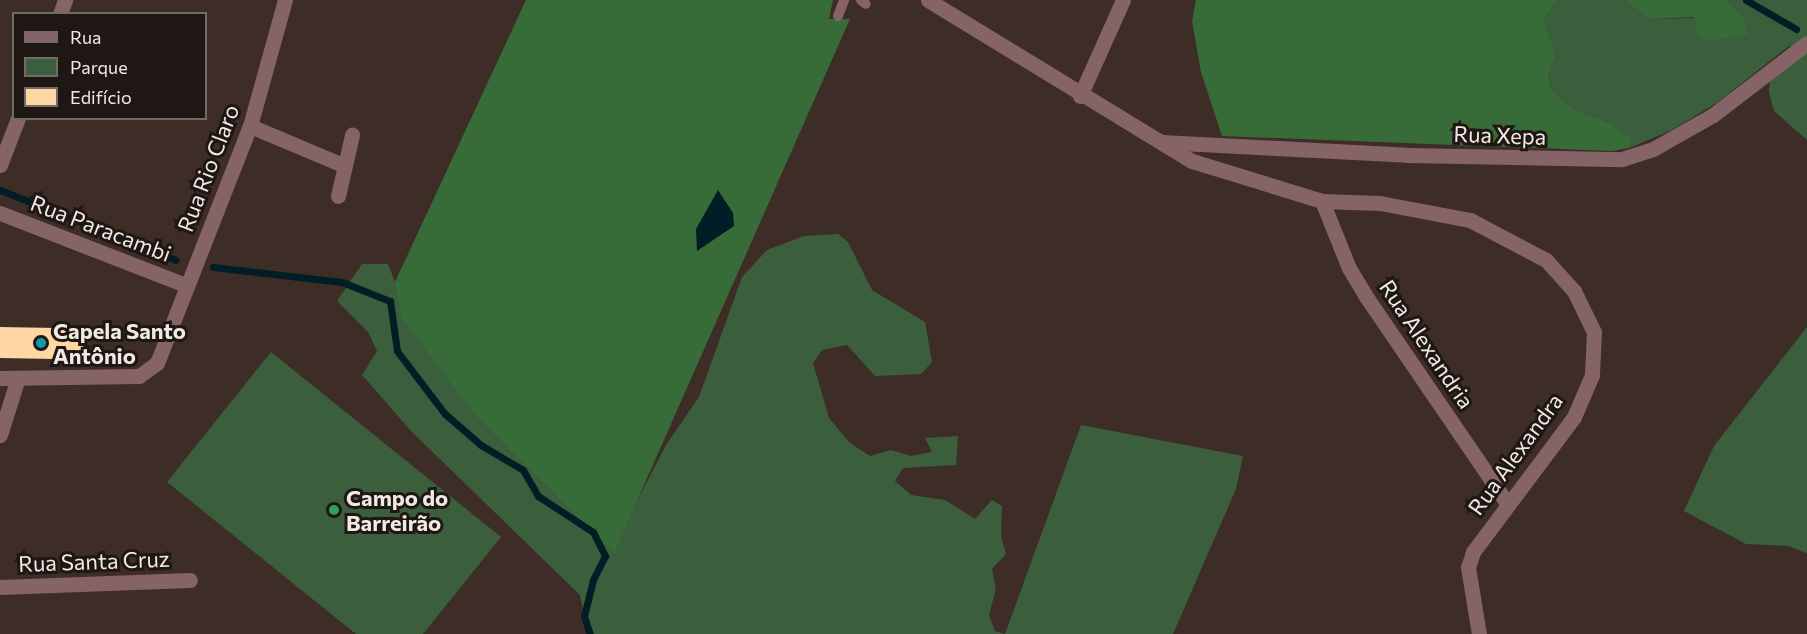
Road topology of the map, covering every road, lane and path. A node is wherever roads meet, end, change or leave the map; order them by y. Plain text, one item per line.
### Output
1 (285, 0) edge
2 (844, 0) edge
3 (928, 0) edge
4 (1123, 0) edge
5 (838, 16) dead end
6 (1807, 43) edge
7 (1080, 96) junction
8 (17, 120) edge
9 (250, 126) junction
10 (352, 135) dead end
11 (1156, 142) junction
12 (0, 165) edge
13 (343, 165) junction
14 (338, 195) dead end
15 (1322, 201) junction
16 (0, 213) edge
17 (186, 285) junction
18 (0, 378) edge
19 (18, 378) junction
20 (0, 435) edge
21 (1508, 505) junction
22 (190, 580) dead end
23 (0, 587) edge
24 (1479, 634) edge

1 - 9 street, Rua Rio Claro
2 - 5 lane
3 - 7 street, Rua Alexandra
4 - 7 street
6 - 11 street, Rua Xepa
7 - 11 street, Rua Alexandra
8 - 12 street
9 - 13 street
9 - 17 street, Rua Rio Claro
10 - 13 street
11 - 15 street, Rua Alexandra
13 - 14 street
15 - 21 street, Rua Alexandria
15 - 21 street, Rua Alexandra
16 - 17 street, Rua Paracambi
17 - 19 street, Rua Rio Claro
18 - 19 street
19 - 20 street
21 - 24 street, Rua Alexandra
22 - 23 street, Rua Santa Cruz

